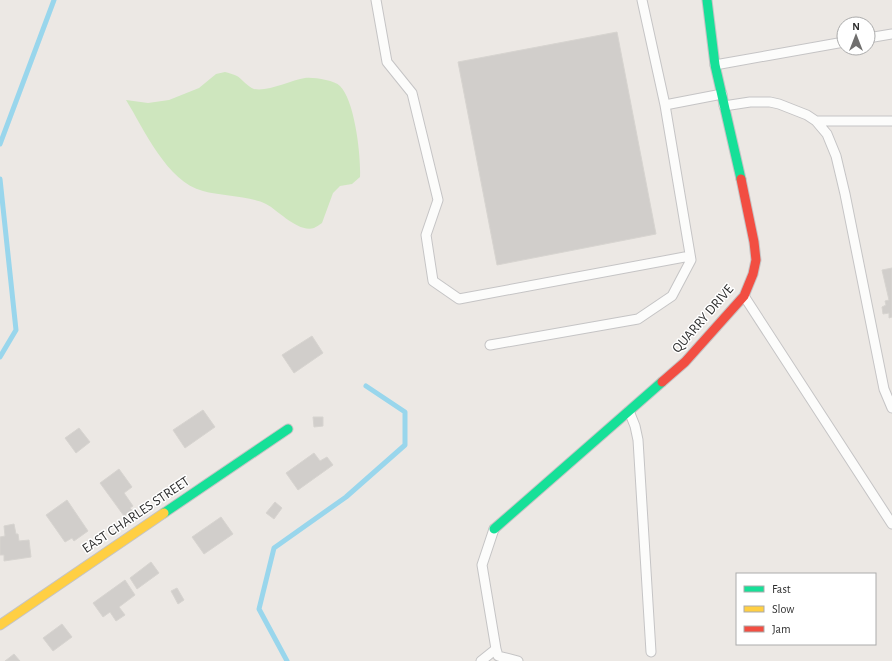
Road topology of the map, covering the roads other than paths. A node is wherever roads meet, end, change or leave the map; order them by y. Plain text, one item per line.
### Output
1 (376, 0) edge
2 (642, 0) edge
3 (707, 0) edge
4 (892, 34) edge
5 (876, 37) edge
6 (836, 43) edge
7 (715, 65) junction
8 (722, 94) junction
9 (665, 105) junction
10 (724, 106) junction
11 (816, 121) junction
12 (892, 121) edge
13 (690, 256) junction
14 (744, 296) junction
15 (490, 345) dead end
16 (892, 408) edge
17 (629, 411) junction
18 (288, 429) dead end
19 (892, 524) edge
20 (494, 530) joint
21 (0, 624) edge
22 (496, 648) junction
23 (651, 652) dead end
24 (482, 661) edge
25 (518, 661) edge

1 - 13 lane
2 - 9 lane
3 - 7 street, QUARRY DRIVE
4 - 5 lane
6 - 7 lane
7 - 8 street, QUARRY DRIVE
8 - 9 lane
8 - 10 street, QUARRY DRIVE
9 - 13 lane
10 - 11 lane
10 - 14 street, QUARRY DRIVE
11 - 12 lane
11 - 16 lane
13 - 15 lane
14 - 17 street, QUARRY DRIVE
14 - 19 lane
17 - 20 street, QUARRY DRIVE
17 - 23 lane
18 - 21 street, EAST CHARLES STREET
20 - 22 lane
22 - 24 lane
22 - 25 lane

